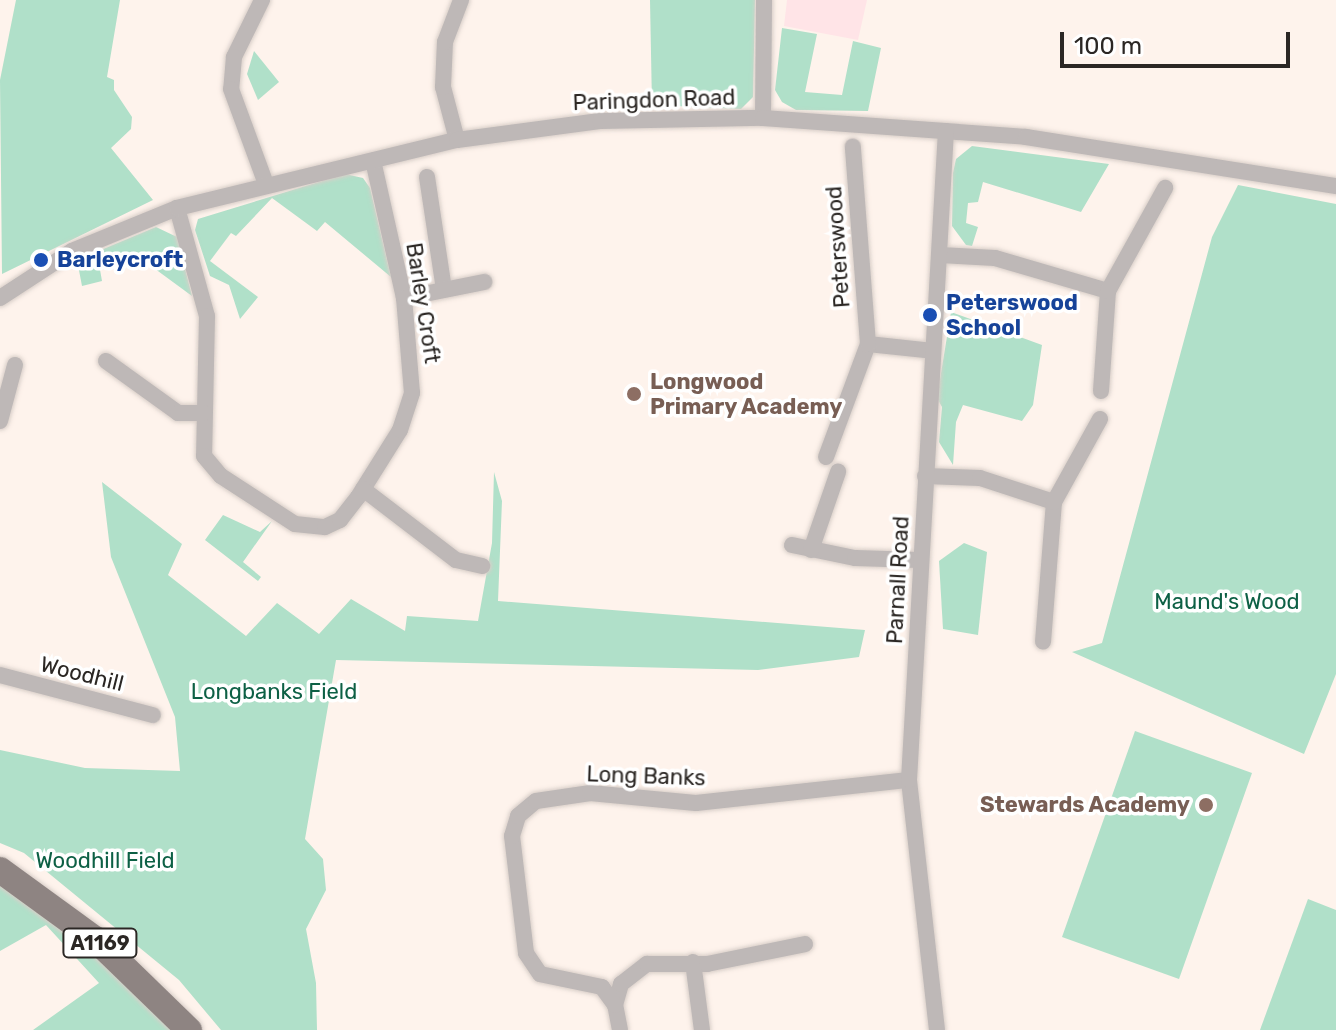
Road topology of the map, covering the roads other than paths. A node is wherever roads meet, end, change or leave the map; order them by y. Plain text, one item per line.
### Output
1 (262, 0) edge
2 (461, 0) edge
3 (764, 0) edge
4 (763, 118) junction
5 (946, 131) junction
6 (457, 140) junction
7 (853, 147) dead end
8 (373, 160) junction
9 (427, 177) dead end
10 (266, 184) junction
11 (1336, 186) edge
12 (1165, 188) dead end
13 (177, 208) junction
14 (940, 255) junction
15 (484, 282) dead end
16 (444, 289) junction
17 (1108, 291) junction
18 (0, 298) edge
19 (404, 298) junction
20 (868, 344) junction
21 (933, 351) junction
22 (106, 361) dead end
23 (15, 365) dead end
24 (1101, 391) dead end
25 (204, 413) junction
26 (1100, 419) dead end
27 (0, 421) edge
28 (826, 457) dead end
29 (838, 472) dead end
30 (925, 476) junction
31 (363, 489) junction
32 (1054, 502) junction
33 (792, 545) dead end
34 (811, 550) junction
35 (919, 560) junction
36 (482, 566) dead end
37 (1043, 642) dead end
38 (0, 675) edge
39 (153, 715) dead end
40 (909, 780) junction
41 (0, 870) edge
42 (805, 944) dead end
43 (693, 962) junction
44 (615, 1005) junction
45 (189, 1030) edge
46 (620, 1030) edge
47 (702, 1030) edge
48 (937, 1030) edge

1 - 10 street
2 - 6 street
3 - 4 street
4 - 5 street, Paringdon Road
4 - 6 street, Paringdon Road
5 - 11 street, Paringdon Road
5 - 14 street, Parnall Road
6 - 8 street, Paringdon Road
7 - 20 street, Peterswood
8 - 10 street, Paringdon Road
8 - 19 street, Barley Croft
9 - 16 street, Barley Croft
10 - 13 street, Paringdon Road
12 - 17 street
13 - 18 street, Paringdon Road
13 - 25 street, Barley Croft
14 - 17 street
14 - 21 street, Parnall Road
15 - 16 street
16 - 19 street
17 - 24 street
19 - 31 street, Barley Croft
20 - 21 street
20 - 28 street, Peterswood
21 - 30 street, Parnall Road
22 - 25 street
23 - 27 street
25 - 31 street, Barley Croft
26 - 32 street
29 - 34 street
30 - 32 street
30 - 35 street, Parnall Road
31 - 36 street
32 - 37 street
33 - 34 street
34 - 35 street
35 - 40 street, Parnall Road
38 - 39 street, Woodhill
40 - 44 street, Long Banks
40 - 48 street, Parnall Road
41 - 45 main road, A1169
42 - 43 street
43 - 44 street
43 - 47 street
44 - 46 street

